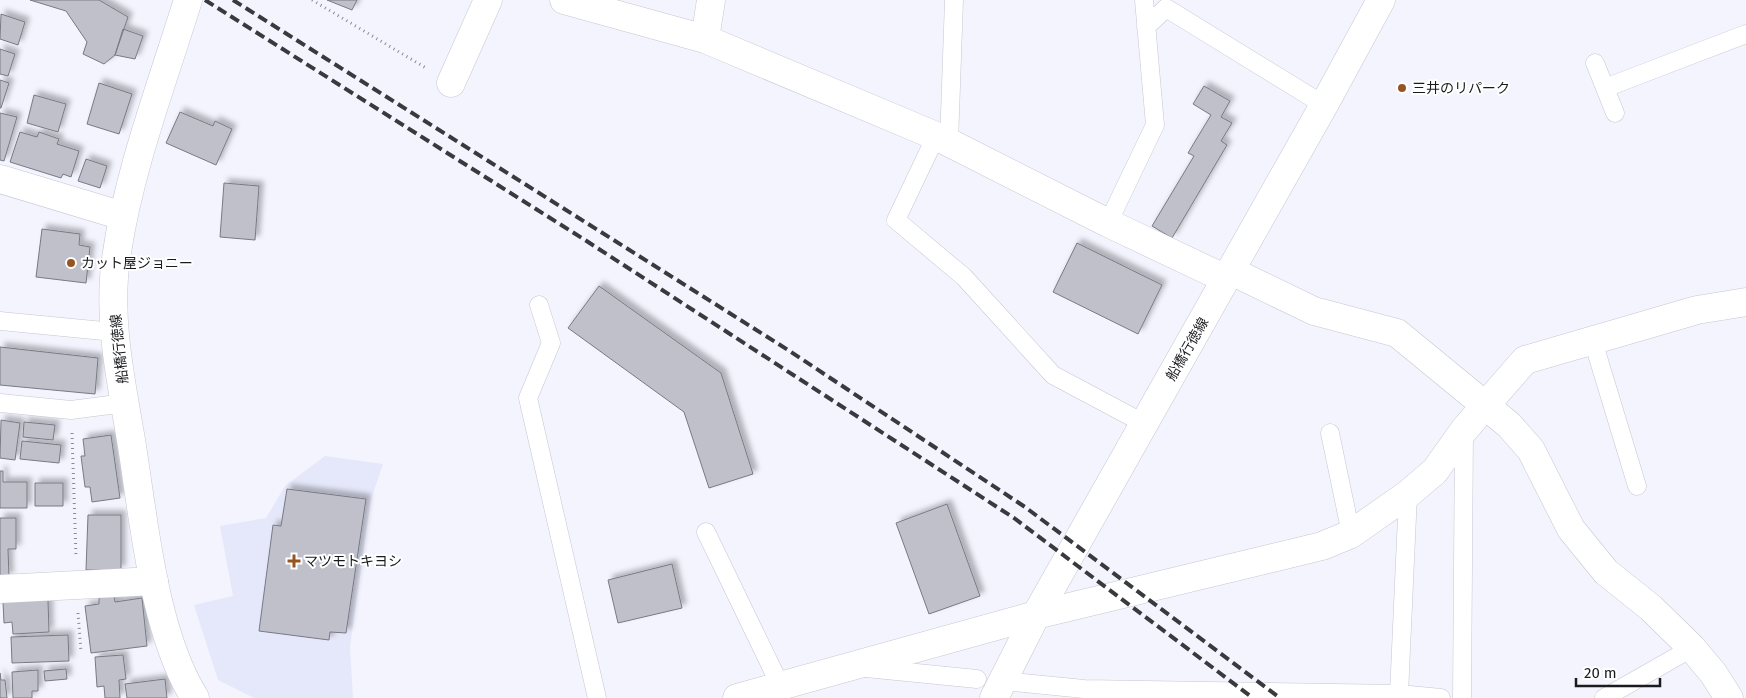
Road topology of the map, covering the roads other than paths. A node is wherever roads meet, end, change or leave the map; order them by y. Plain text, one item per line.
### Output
1 (188, 0) edge
2 (488, 0) edge
3 (564, 0) edge
4 (711, 0) edge
5 (954, 0) edge
6 (1144, 0) edge
7 (1381, 0) edge
8 (1146, 27) junction
9 (1746, 34) edge
10 (705, 39) junction
11 (1595, 62) dead end
12 (450, 83) road end
13 (1605, 88) junction
14 (1324, 105) junction
15 (1615, 113) dead end
16 (943, 140) junction
17 (0, 179) edge
18 (123, 216) junction
19 (1108, 223) junction
20 (1229, 275) junction
21 (1746, 302) edge
22 (539, 305) dead end
23 (0, 321) edge
24 (114, 332) junction
25 (1593, 341) junction
26 (0, 402) edge
27 (125, 403) junction
28 (1484, 406) junction
29 (1145, 424) junction
30 (1464, 430) junction
31 (1330, 433) dead end
32 (1637, 486) dead end
33 (1408, 494) junction
34 (706, 532) dead end
35 (1351, 534) junction
36 (154, 581) junction
37 (0, 589) edge
38 (1036, 615) junction
39 (1692, 648) junction
40 (848, 666) junction
41 (780, 685) junction
42 (991, 686) edge
43 (1399, 694) junction
44 (196, 698) edge
45 (597, 698) edge
46 (737, 698) edge
47 (1441, 698) edge
48 (1462, 698) edge
49 (1604, 698) edge
50 (1729, 698) edge

1 - 18 street, 船橋行徳線
2 - 12 street
3 - 10 street
4 - 10 street
5 - 16 lane
6 - 8 lane
7 - 14 street, 船橋行徳線
8 - 14 lane
8 - 19 lane
9 - 13 lane
10 - 16 street
11 - 13 lane
13 - 15 lane
14 - 20 street, 船橋行徳線
16 - 19 street
16 - 29 lane
17 - 18 street
18 - 24 street, 船橋行徳線
19 - 20 street
20 - 28 street
20 - 29 street, 船橋行徳線
21 - 25 street
22 - 45 lane
23 - 24 lane
24 - 27 street, 船橋行徳線
25 - 28 street
25 - 32 lane
26 - 27 lane
27 - 36 street, 船橋行徳線
28 - 30 street
28 - 39 street
29 - 38 street, 船橋行徳線
30 - 33 street
30 - 48 lane
31 - 35 lane
33 - 35 street
33 - 43 lane
34 - 41 lane
35 - 38 street
36 - 37 street
36 - 44 street, 船橋行徳線
38 - 40 street
38 - 42 street, 船橋行徳線
39 - 49 lane
39 - 50 street
40 - 41 street
40 - 42 lane
41 - 46 street
42 - 43 lane
43 - 47 lane

